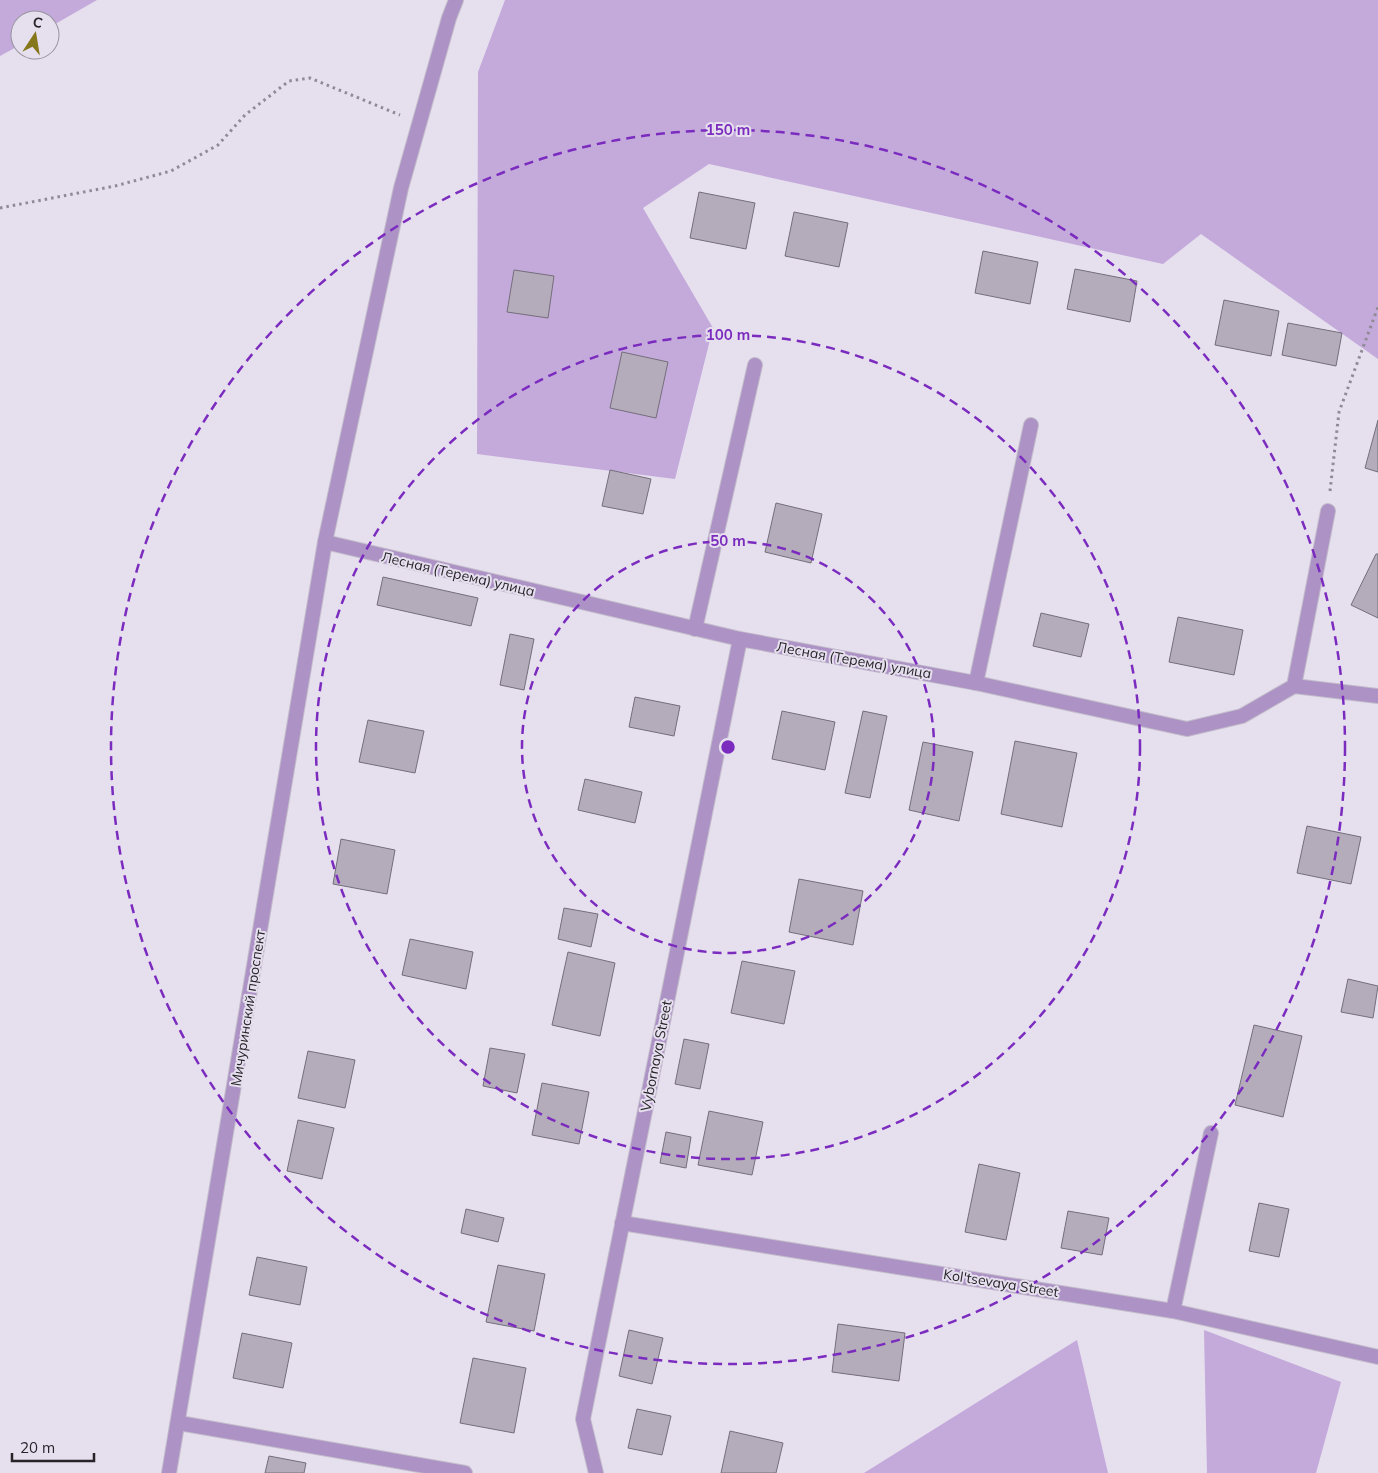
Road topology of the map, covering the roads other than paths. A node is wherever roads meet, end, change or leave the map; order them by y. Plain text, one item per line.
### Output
1 (456, 0) edge
2 (755, 365) dead end
3 (1031, 425) dead end
4 (1328, 512) road end
5 (325, 542) junction
6 (695, 629) junction
7 (740, 640) junction
8 (976, 683) junction
9 (1294, 686) junction
10 (1378, 696) edge
11 (1211, 1133) dead end
12 (622, 1223) junction
13 (1173, 1311) junction
14 (1378, 1357) edge
15 (179, 1423) junction
16 (592, 1471) edge
17 (170, 1473) edge
18 (465, 1473) edge

1 - 5 street, Мичуринский проспект
2 - 6 street
3 - 8 street
4 - 9 street
5 - 6 street, Лесная (Терема) улица
5 - 15 street, Мичуринский проспект
6 - 7 street, Лесная (Терема) улица
7 - 8 street, Лесная (Терема) улица
7 - 12 street, Vybornaya Street
8 - 9 street, Лесная (Терема) улица
9 - 10 street
11 - 13 street
12 - 13 street, Kol'tsevaya Street
12 - 16 street, Vybornaya Street
13 - 14 street, Kol'tsevaya Street
15 - 17 street, Мичуринский проспект
15 - 18 street

